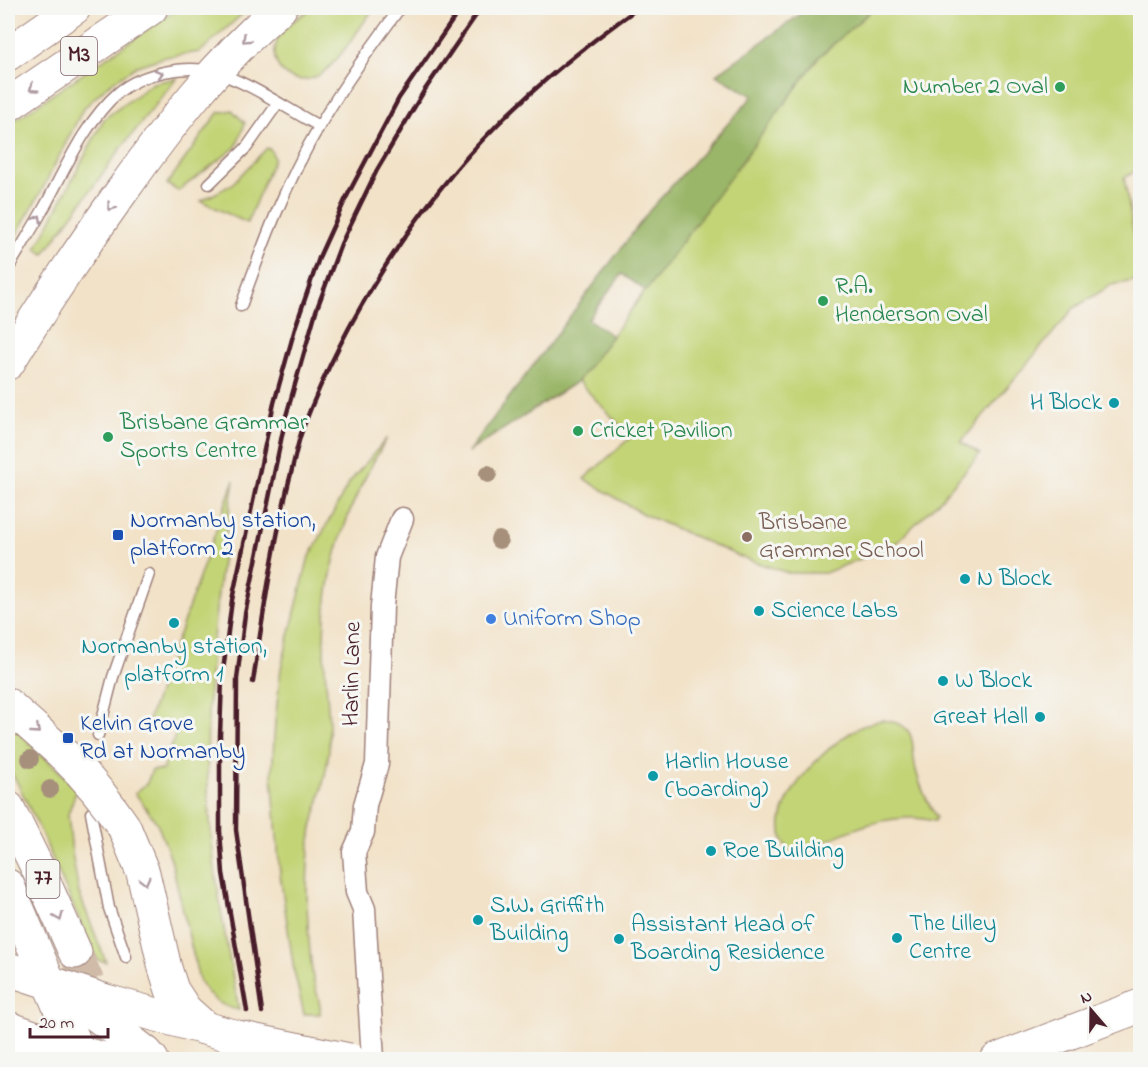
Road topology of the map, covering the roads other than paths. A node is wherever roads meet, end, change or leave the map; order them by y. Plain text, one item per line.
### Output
1 (74, 8) edge
2 (151, 8) edge
3 (280, 8) edge
4 (400, 8) edge
5 (8, 54) edge
6 (214, 72) junction
7 (278, 104) junction
8 (8, 105) edge
9 (319, 126) junction
10 (209, 184) dead end
11 (8, 269) edge
12 (241, 306) dead end
13 (8, 363) edge
14 (402, 519) dead end
15 (149, 574) dead end
16 (8, 705) edge
17 (98, 735) dead end
18 (8, 808) edge
19 (91, 813) dead end
20 (8, 886) edge
21 (75, 952) tunnel mouth
22 (126, 957) dead end
23 (8, 969) edge
24 (53, 983) junction
25 (1140, 1006) edge
26 (8, 1028) edge
27 (206, 1028) junction
28 (8, 1050) edge
29 (90, 1057) edge
30 (19, 1059) edge
31 (152, 1059) edge
32 (349, 1059) edge
33 (373, 1059) edge
34 (997, 1059) edge

1 - 5 main road, M3
2 -> 8 main road, M3
3 -> 6 main road
4 - 9 lane
6 - 7 lane
11 -> 6 lane
6 -> 13 main road
7 - 9 lane
7 - 10 lane
9 - 12 lane
14 - 33 street, Harlin Lane
15 - 17 lane
16 -> 27 main road, bridge
18 -> 21 main road, 77
19 - 22 lane
20 - 24 main road, 77
23 - 24 main road
24 - 27 main road
24 - 29 main road
24 - 31 main road
25 - 34 main road
26 - 29 main road
27 - 32 main road, bridge
28 - 30 main road

